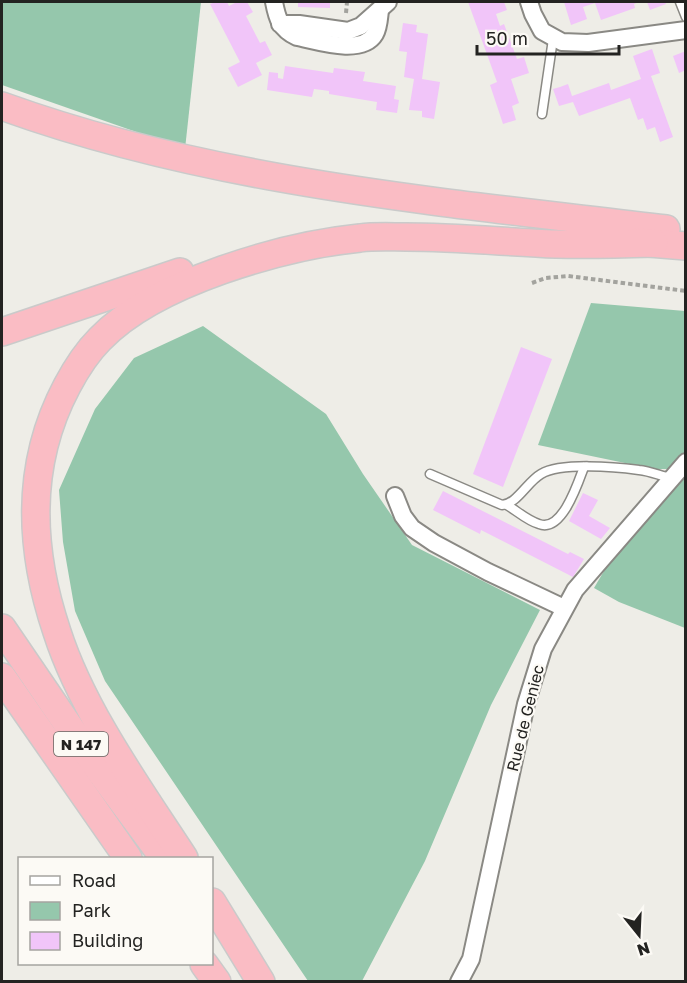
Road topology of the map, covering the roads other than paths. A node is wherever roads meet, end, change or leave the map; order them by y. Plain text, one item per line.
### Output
1 (274, 2) edge
2 (529, 2) edge
3 (680, 2) edge
4 (384, 6) edge
5 (686, 17) edge
6 (686, 30) edge
7 (553, 39) junction
8 (2, 106) edge
9 (542, 114) dead end
10 (686, 231) edge
11 (654, 243) junction
12 (686, 246) edge
13 (2, 332) edge
14 (685, 464) edge
15 (584, 467) junction
16 (430, 474) dead end
17 (671, 478) junction
18 (395, 496) dead end
19 (507, 505) junction
20 (564, 608) junction
21 (2, 628) edge
22 (2, 677) edge
23 (127, 857) edge
24 (163, 857) edge
25 (183, 857) edge
26 (213, 904) edge
27 (213, 925) edge
28 (206, 965) edge
29 (218, 981) edge
30 (254, 981) edge
31 (261, 981) edge
32 (459, 981) edge

1 - 4 street
2 - 7 street
3 - 5 lane
6 - 7 street
7 - 9 lane
8 - 10 highway
11 - 12 highway
11 - 13 highway
11 - 25 highway
14 - 17 street, Rue de Geniec
15 - 17 lane
15 - 19 lane
15 - 19 lane
16 - 19 lane
17 - 20 street, Rue de Geniec
18 - 20 street
20 - 32 street, Rue de Geniec
21 - 24 highway, N 147
22 - 23 highway, N 147
26 - 31 highway
27 - 30 highway
28 - 29 highway

